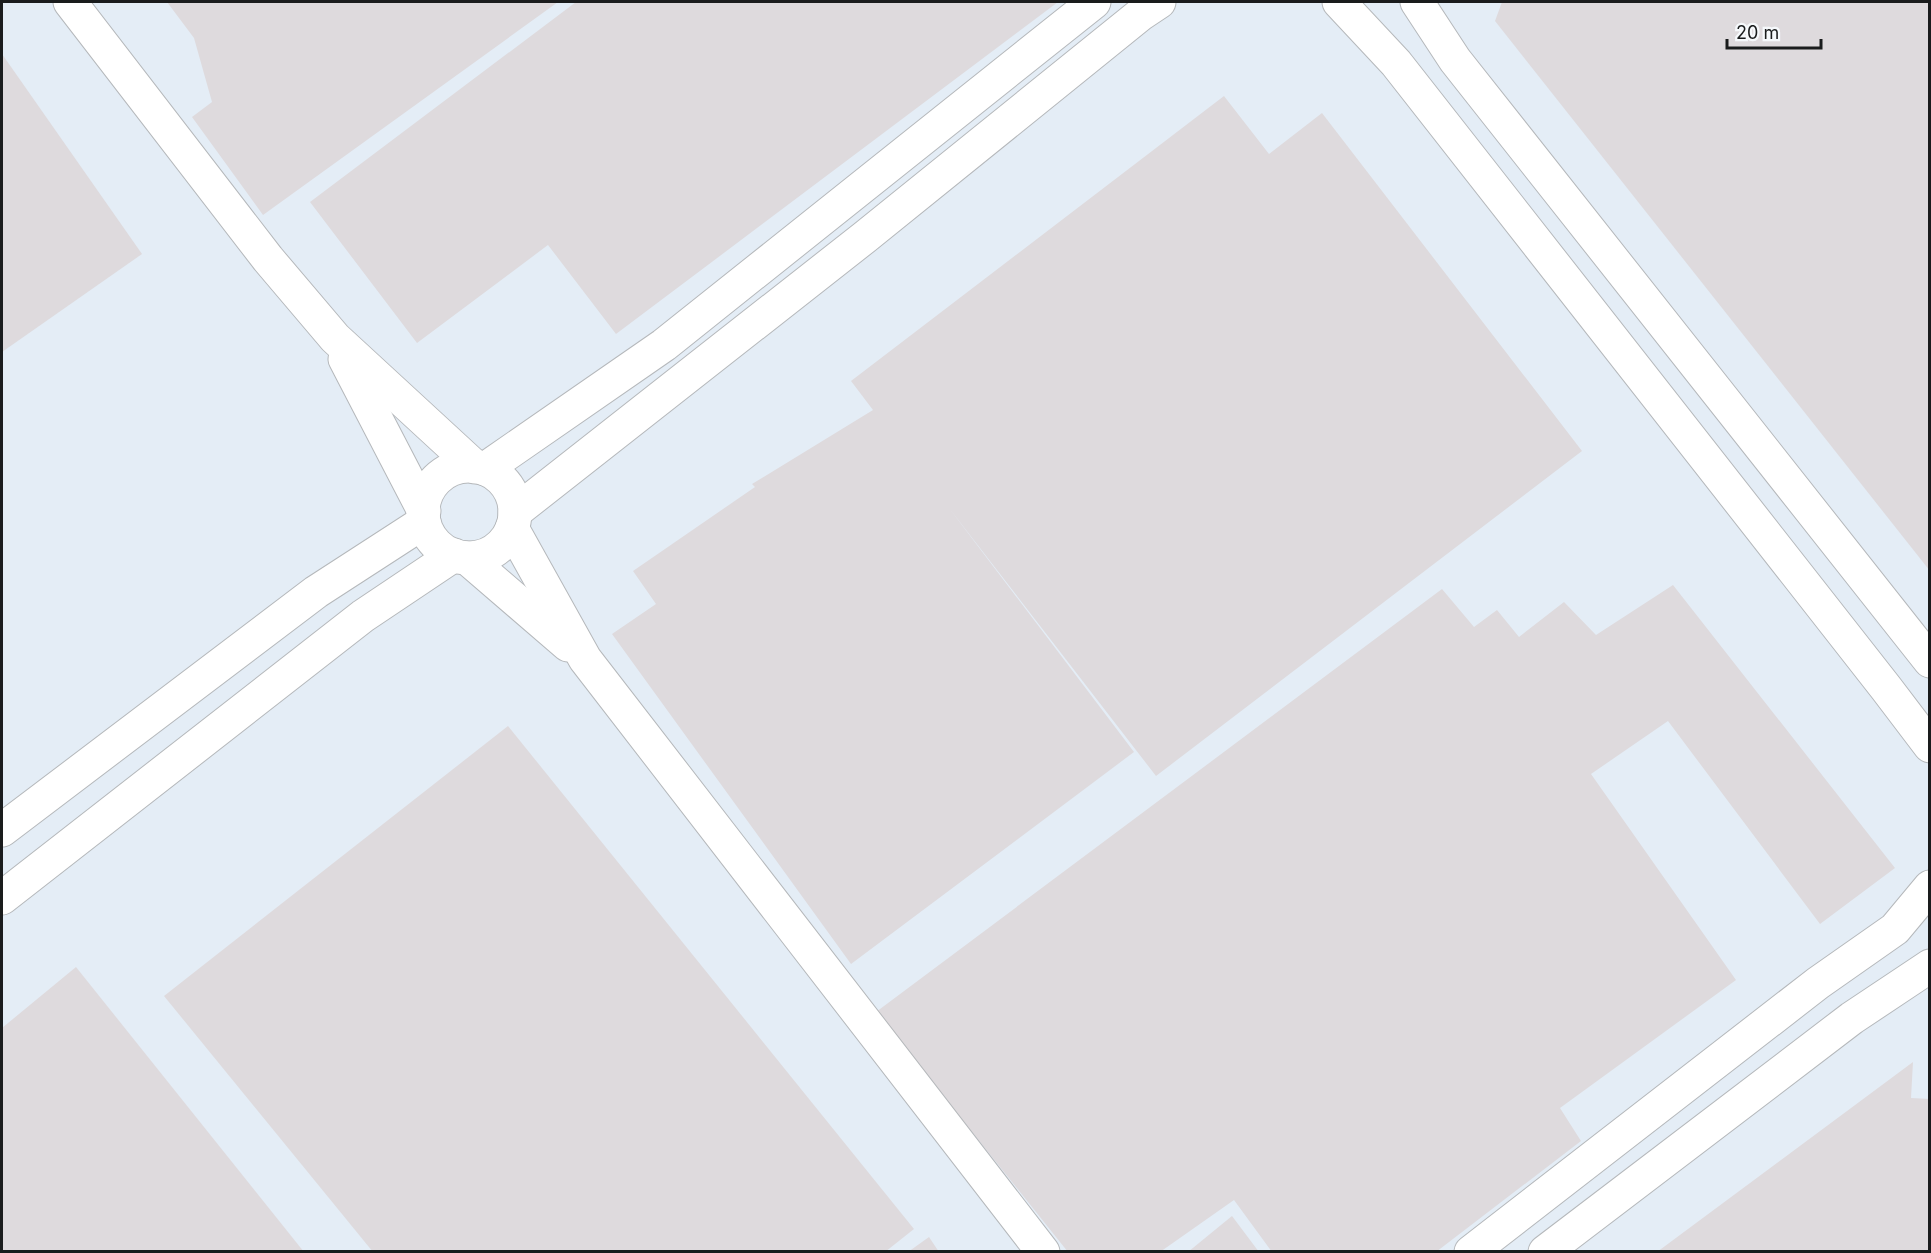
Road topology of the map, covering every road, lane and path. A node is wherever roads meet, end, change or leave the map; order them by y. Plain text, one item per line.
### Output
1 (70, 2) edge
2 (1094, 2) edge
3 (1159, 2) edge
4 (1339, 2) edge
5 (1417, 2) edge
6 (976, 96) junction
7 (999, 128) junction
8 (1518, 140) junction
9 (1481, 171) junction
10 (335, 338) junction
11 (480, 468) junction
12 (424, 516) junction
13 (514, 520) junction
14 (460, 557) junction
15 (585, 659) junction
16 (1929, 661) edge
17 (1929, 746) edge
18 (2, 830) edge
19 (1929, 887) edge
20 (2, 898) edge
21 (1929, 966) edge
22 (1043, 1251) edge
23 (1471, 1251) edge
24 (1545, 1251) edge

1 - 10 street
2 - 6 street
3 - 7 street
4 - 9 street
5 - 8 street
6 - 7 street
6 - 11 street
7 - 13 street
8 - 9 street
8 - 16 street
9 - 17 street
10 - 11 street
10 - 12 street
11 - 12 street
11 - 13 street
12 - 14 street
12 - 18 street
13 - 14 street
13 - 15 street
14 - 15 street
14 - 20 street
15 - 22 street
19 - 23 street
21 - 24 street

